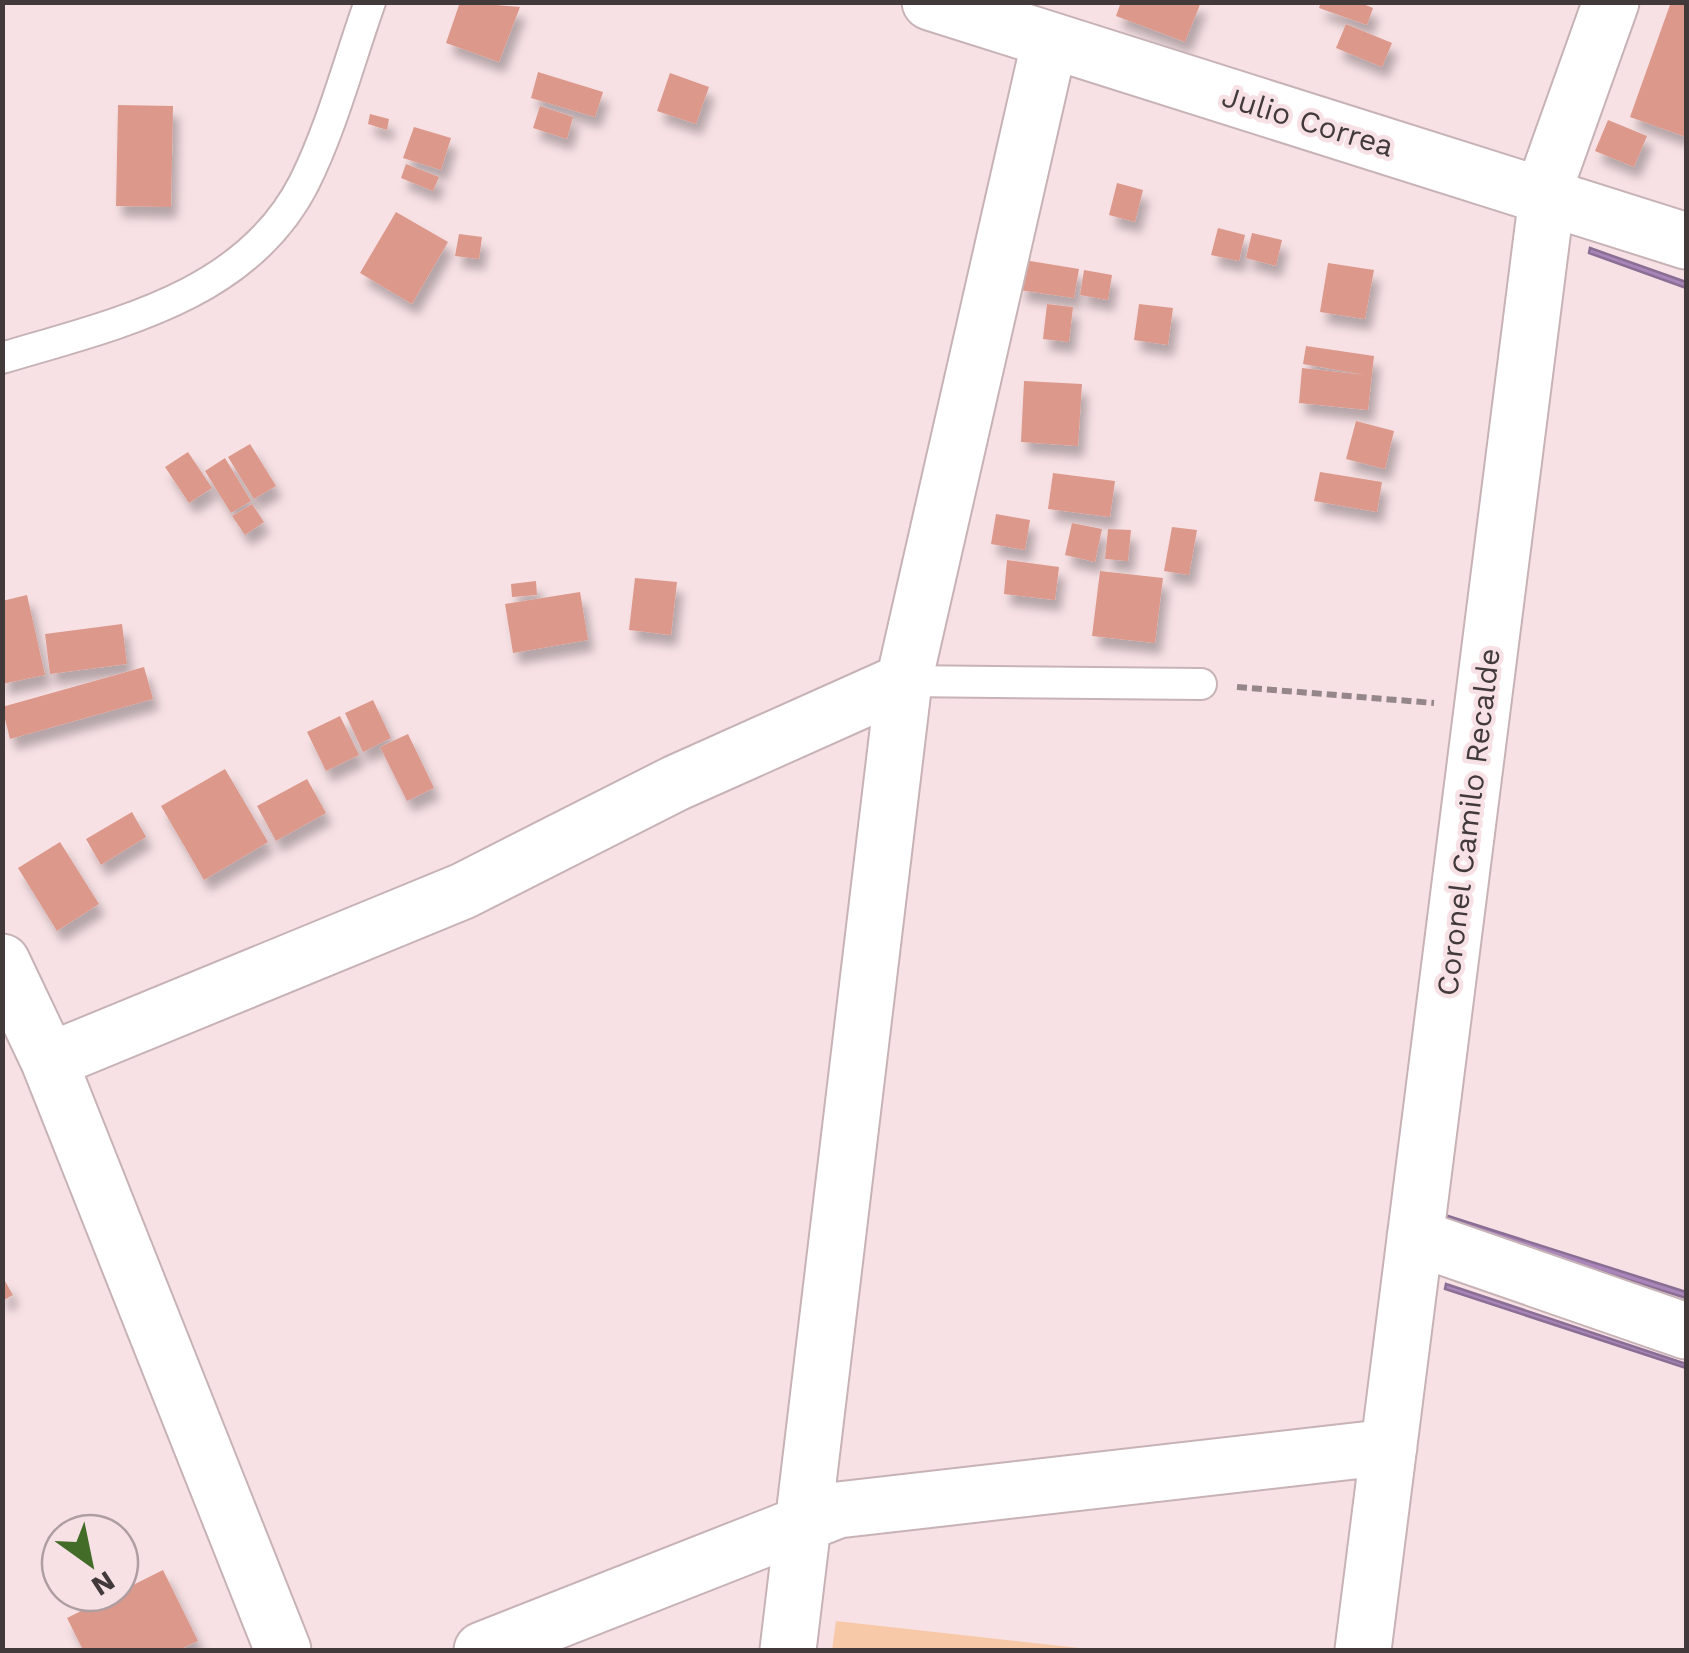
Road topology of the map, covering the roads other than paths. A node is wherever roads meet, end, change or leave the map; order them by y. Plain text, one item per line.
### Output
1 (370, 2) edge
2 (930, 2) edge
3 (1611, 2) edge
4 (1050, 40) junction
5 (1547, 196) junction
6 (1686, 241) edge
7 (2, 358) edge
8 (904, 682) junction
9 (1201, 684) road end
10 (2, 962) edge
11 (50, 1060) junction
12 (1416, 1237) junction
13 (1686, 1332) edge
14 (1389, 1447) junction
15 (805, 1520) junction
16 (283, 1650) edge
17 (482, 1650) edge
18 (788, 1650) edge
19 (1363, 1650) edge

1 - 7 lane
2 - 4 street, Julio Correa
3 - 5 street, Coronel Camilo Recalde
4 - 5 street, Julio Correa
4 - 8 street
5 - 6 street, Julio Correa
5 - 12 street, Coronel Camilo Recalde
8 - 9 lane
8 - 11 street
8 - 15 street
10 - 11 street
11 - 16 street
12 - 13 street
12 - 14 street, Coronel Camilo Recalde
14 - 15 street
14 - 19 street, Coronel Camilo Recalde
15 - 17 street
15 - 18 street

